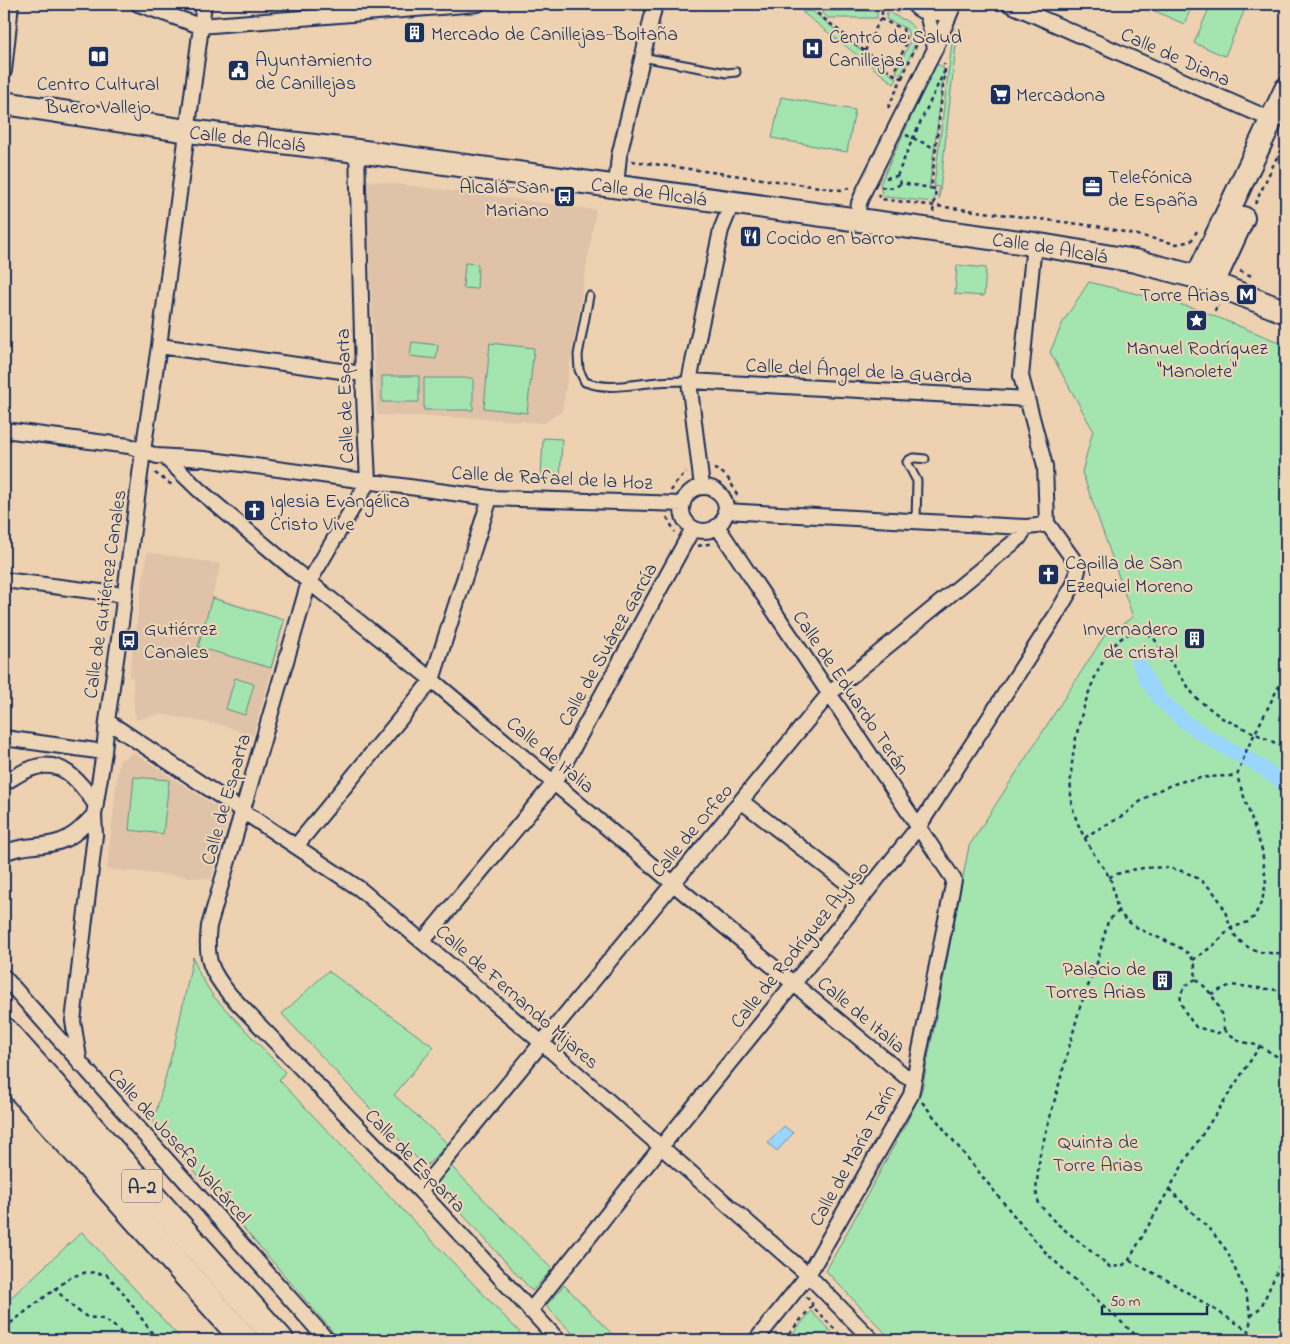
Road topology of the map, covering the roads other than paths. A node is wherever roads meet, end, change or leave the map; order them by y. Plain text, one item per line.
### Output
1 (11, 4) edge
2 (138, 4) edge
3 (204, 4) edge
4 (478, 4) edge
5 (953, 4) edge
6 (1009, 4) edge
7 (658, 5) edge
8 (910, 9) edge
9 (927, 13) junction
10 (200, 26) junction
11 (935, 48) junction
12 (642, 57) junction
13 (4, 71) edge
14 (736, 72) dead end
15 (1286, 89) edge
16 (4, 103) edge
17 (1279, 122) edge
18 (188, 131) junction
19 (357, 151) junction
20 (616, 186) junction
21 (732, 203) junction
22 (857, 219) junction
23 (1034, 244) junction
24 (1205, 280) junction
25 (590, 296) dead end
26 (1286, 312) edge
27 (159, 346) junction
28 (363, 374) junction
29 (689, 381) junction
30 (1027, 399) junction
31 (4, 430) edge
32 (143, 451) junction
33 (165, 457) junction
34 (925, 459) dead end
35 (368, 482) junction
36 (702, 487) junction
37 (490, 498) junction
38 (683, 504) junction
39 (726, 511) junction
40 (916, 521) junction
41 (1047, 522) junction
42 (717, 526) junction
43 (1026, 527) junction
44 (694, 528) junction
45 (4, 580) edge
46 (309, 582) junction
47 (125, 596) junction
48 (432, 680) junction
49 (829, 694) junction
50 (106, 721) junction
51 (4, 738) edge
52 (104, 752) junction
53 (4, 783) edge
54 (554, 783) junction
55 (741, 801) junction
56 (95, 810) junction
57 (243, 812) junction
58 (919, 826) junction
59 (296, 846) junction
60 (4, 852) edge
61 (954, 880) joint
62 (673, 883) junction
63 (864, 896) junction
64 (423, 941) junction
65 (4, 977) edge
66 (794, 984) junction
67 (4, 1031) edge
68 (542, 1043) junction
69 (80, 1064) junction
70 (4, 1070) edge
71 (915, 1076) junction
72 (4, 1098) edge
73 (661, 1147) junction
74 (420, 1191) junction
75 (176, 1265) junction
76 (808, 1275) junction
77 (202, 1293) junction
78 (530, 1311) junction
79 (238, 1340) edge
80 (244, 1340) edge
81 (280, 1340) edge
82 (327, 1340) edge
83 (558, 1340) edge
84 (756, 1340) edge
85 (872, 1340) edge

1 - 13 street
2 - 10 street
3 - 10 street, Calle de Gutiérrez Canales
4 - 10 street
5 - 9 street
5 - 11 street
6 - 17 street, Calle de Diana
7 - 12 street
8 - 9 street
9 - 11 street
10 - 18 street, Calle de Gutiérrez Canales
11 - 22 street
12 - 14 lane
12 - 20 street
15 - 17 main road
16 - 18 main road, Calle de Alcalá
17 - 24 main road
17 - 24 main road
18 - 19 main road, Calle de Alcalá
18 - 27 street, Calle de Gutiérrez Canales
19 - 20 main road, Calle de Alcalá
19 - 28 street, Calle de Esparta
20 - 21 main road, Calle de Alcalá
21 - 22 main road, Calle de Alcalá
21 - 29 street
22 - 23 main road, Calle de Alcalá
23 - 24 main road, Calle de Alcalá
23 - 30 street
24 - 26 main road, Calle de Alcalá
25 - 29 lane
27 - 28 street
27 - 32 street, Calle de Gutiérrez Canales
28 - 35 street, Calle de Esparta
29 - 30 street, Calle del Ángel de la Guarda
29 - 36 street
30 - 41 street
31 - 32 street, Calle de Rafael de la Hoz
32 - 33 street, Calle de Rafael de la Hoz
32 - 47 street, Calle de Gutiérrez Canales
33 - 35 street, Calle de Rafael de la Hoz
33 - 46 street, Calle de Italia
34 - 40 lane
35 - 37 street, Calle de Rafael de la Hoz
35 - 46 street, Calle de Esparta
36 - 38 street
36 - 39 street
37 - 38 street, Calle de Rafael de la Hoz
37 - 48 street
38 - 44 street
39 - 40 street
39 - 42 street
40 - 43 street
41 - 43 street
41 - 58 street, Calle de Rodríguez Ayuso
42 - 44 street
42 - 49 street, Calle de Eduardo Terán
43 - 49 street, Calle de Orfeo
44 - 54 street, Calle de Suárez García
45 - 47 street
46 - 48 street, Calle de Italia
46 - 57 street, Calle de Esparta
47 - 50 street, Calle de Gutiérrez Canales
48 - 54 street, Calle de Italia
48 - 59 street
49 - 55 street, Calle de Orfeo
49 - 58 street, Calle de Eduardo Terán
50 - 52 street, Calle de Gutiérrez Canales
50 - 57 street, Calle de Fernando Mijares
51 - 52 street
52 - 56 street, Calle de Gutiérrez Canales
53 - 56 street
54 - 62 street, Calle de Italia
54 - 64 street, Calle de Suárez García
55 - 62 street, Calle de Orfeo
55 - 63 street
56 - 60 street
56 - 69 street, Calle de Gutiérrez Canales
57 - 59 street, Calle de Fernando Mijares
57 - 74 street, Calle de Esparta
58 - 61 street, Calle de Eduardo Terán
58 - 63 street, Calle de Rodríguez Ayuso
59 - 64 street, Calle de Fernando Mijares
61 - 71 street, Calle de María Tarín
62 - 66 street, Calle de Italia
62 - 68 street, Calle de Orfeo
63 - 66 street, Calle de Rodríguez Ayuso
64 - 68 street, Calle de Fernando Mijares
65 - 69 street, Calle de Josefa Valcárcel
66 - 71 street, Calle de Italia
66 - 73 street, Calle de Rodríguez Ayuso
67 - 81 highway, A-2
68 - 73 street, Calle de Fernando Mijares
68 - 74 street, Calle de Orfeo
69 - 82 street, Calle de Josefa Valcárcel
70 - 75 highway, A-2
71 - 76 street, Calle de María Tarín
72 - 75 highway, A-2
73 - 76 street, Calle de Fernando Mijares
73 - 78 street, Calle de Rodríguez Ayuso
74 - 78 street, Calle de Esparta
75 - 77 highway, A-2
76 - 84 street, Calle de María Tarín
76 - 85 street, Calle de Fernando Mijares
77 - 79 highway
77 - 80 highway, A-2
78 - 83 street, Calle de Esparta

